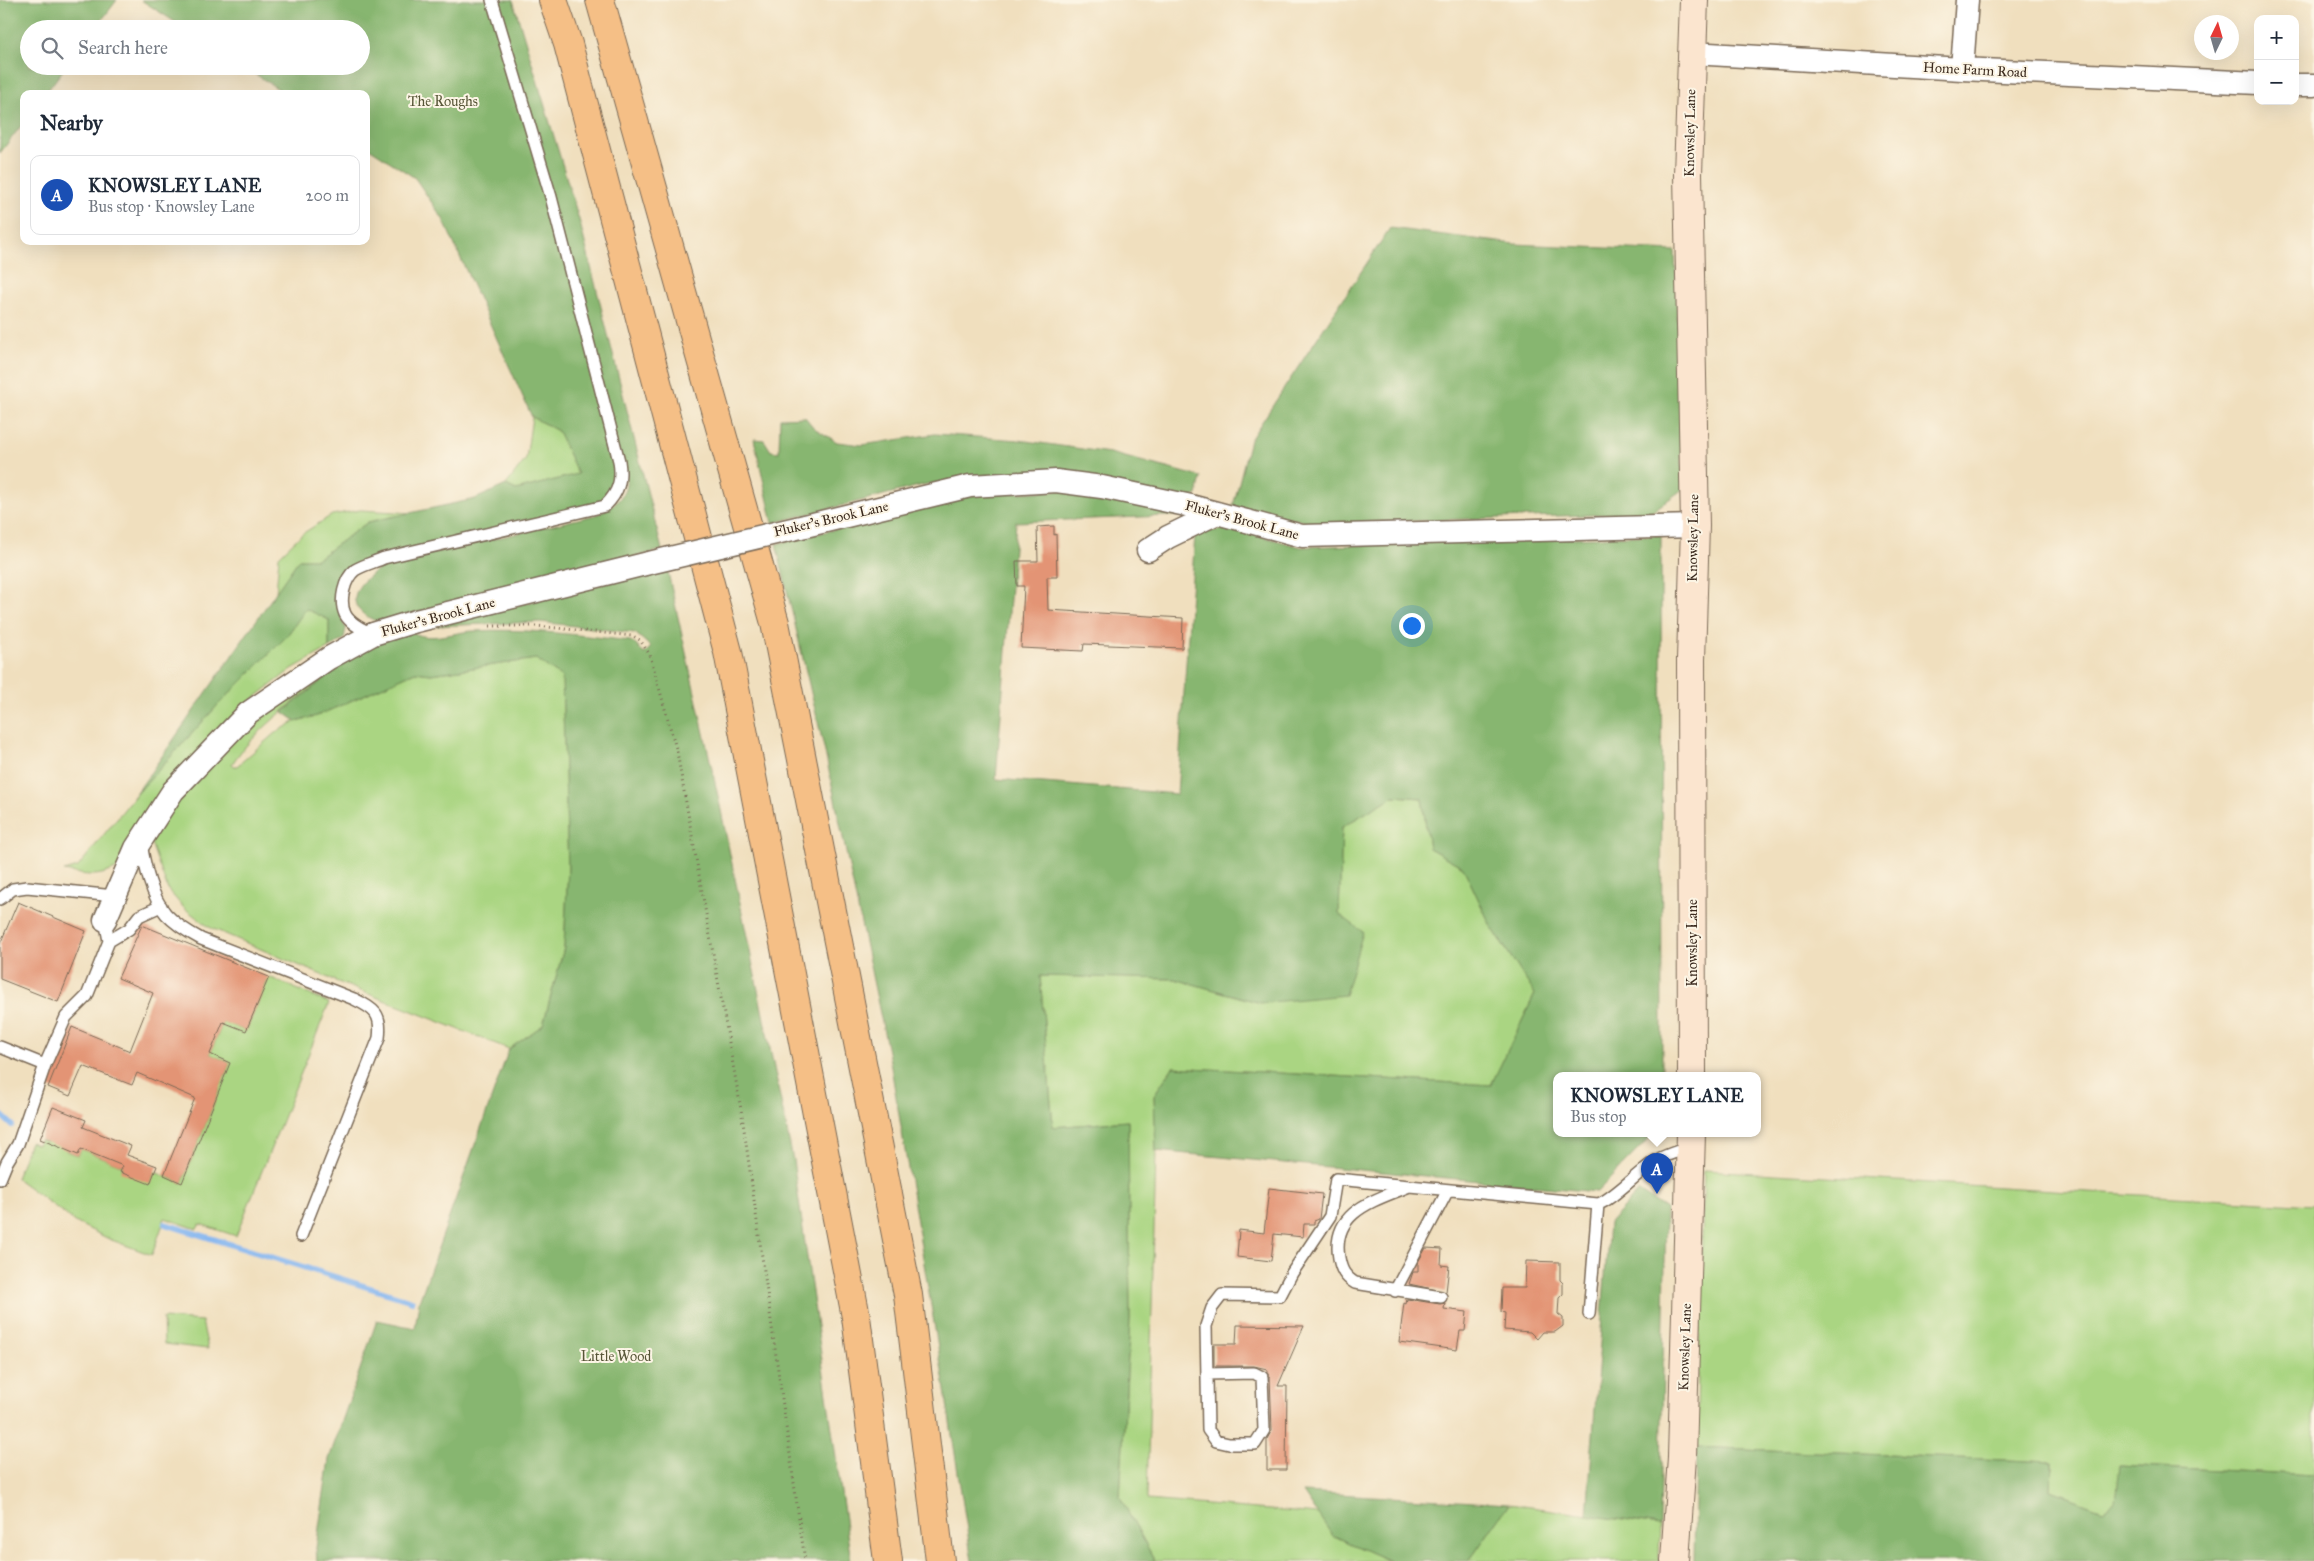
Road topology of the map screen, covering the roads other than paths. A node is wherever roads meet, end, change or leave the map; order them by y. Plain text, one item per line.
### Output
1 (492, 0) edge
2 (553, 0) edge
3 (600, 0) edge
4 (1694, 0) edge
5 (1967, 0) edge
6 (1692, 53) junction
7 (1962, 70) junction
8 (2254, 83) edge
9 (2299, 85) edge
10 (2314, 86) edge
11 (1217, 513) junction
12 (1694, 526) junction
13 (1148, 550) dead end
14 (373, 634) junction
15 (140, 842) junction
16 (114, 896) junction
17 (0, 899) edge
18 (161, 906) junction
19 (107, 931) junction
20 (0, 1048) edge
21 (46, 1065) junction
22 (1692, 1072) edge
23 (1691, 1140) edge
24 (3, 1164) edge
25 (0, 1180) edge
26 (1410, 1186) junction
27 (1448, 1190) junction
28 (1598, 1204) junction
29 (301, 1236) dead end
30 (1395, 1291) junction
31 (1441, 1297) dead end
32 (1589, 1314) dead end
33 (1207, 1374) junction
34 (888, 1561) edge
35 (940, 1561) edge
36 (1675, 1561) edge

1 - 14 lane
2 - 34 highway
3 - 35 highway
4 - 6 main road, Knowsley Lane
5 - 7 street
6 - 7 street, Home Farm Road
6 - 12 main road, Knowsley Lane
7 - 8 street, Home Farm Road
9 - 10 street
11 - 12 street, Fluker's Brook Lane
11 - 13 street
11 - 14 street, Fluker's Brook Lane, bridge
12 - 22 main road, Knowsley Lane
14 - 15 street, Fluker's Brook Lane
15 - 16 street, Fluker's Brook Lane
15 - 18 lane
16 - 17 lane
16 - 19 street, Fluker's Brook Lane
18 - 19 lane
18 - 29 lane
19 - 21 lane
20 - 21 lane
21 - 24 lane
23 - 28 lane
23 - 36 main road, Knowsley Lane
24 - 25 lane
26 - 27 lane
26 - 30 lane
26 - 33 lane
27 - 28 lane
27 - 30 lane
28 - 32 lane
30 - 31 lane
33 - 33 lane

